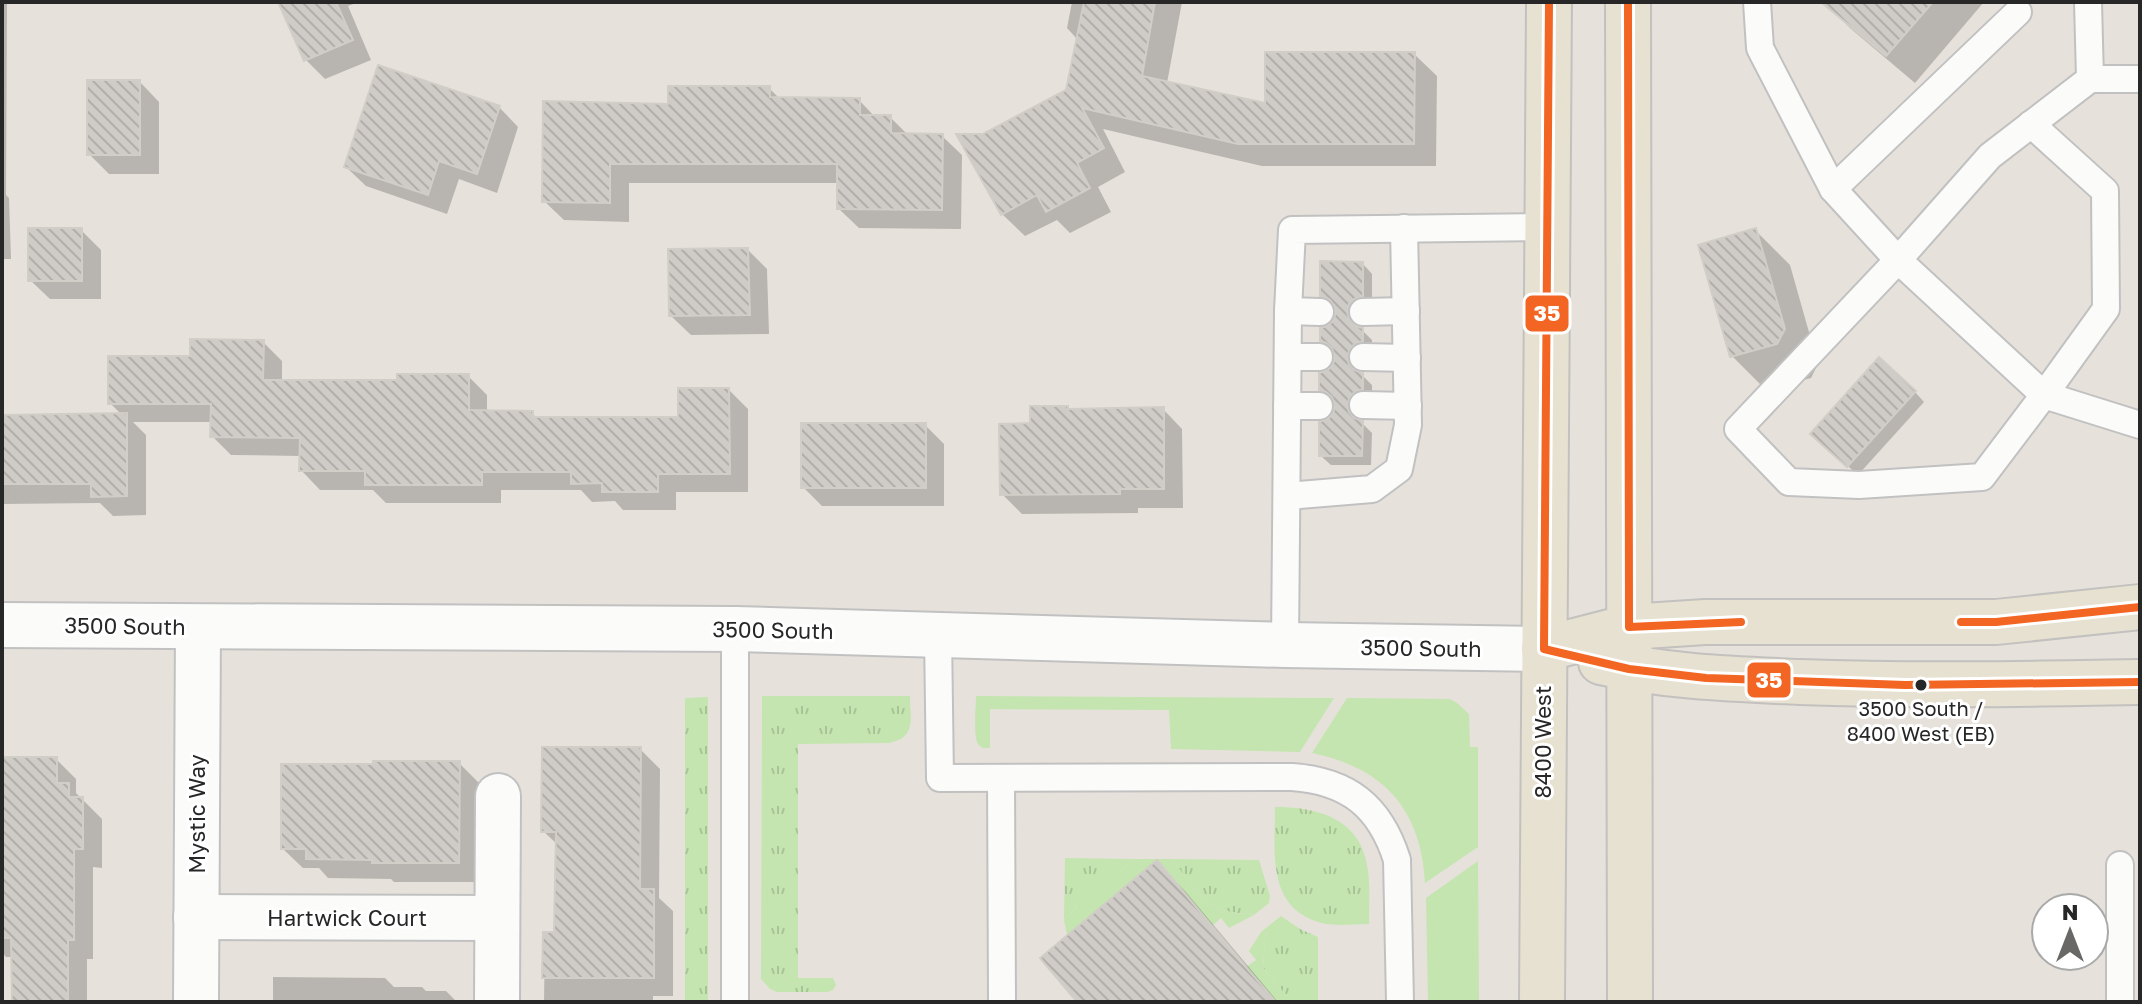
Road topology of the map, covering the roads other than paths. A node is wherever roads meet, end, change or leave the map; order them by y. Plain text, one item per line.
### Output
1 (1549, 2) edge
2 (1628, 2) edge
3 (1757, 2) edge
4 (2088, 2) edge
5 (2018, 12) dead end
6 (2090, 79) junction
7 (2140, 79) edge
8 (2031, 124) junction
9 (1833, 189) junction
10 (1547, 227) junction
11 (1404, 228) junction
12 (1898, 260) junction
13 (1288, 311) junction
14 (1406, 311) junction
15 (1320, 312) dead end
16 (1363, 312) dead end
17 (1288, 357) junction
18 (1319, 357) dead end
19 (1363, 357) dead end
20 (1407, 358) junction
21 (2044, 395) junction
22 (1363, 405) dead end
23 (1287, 406) junction
24 (1319, 406) dead end
25 (1408, 406) junction
26 (2140, 425) edge
27 (1287, 496) junction
28 (2140, 607) edge
29 (2, 625) edge
30 (198, 627) junction
31 (735, 629) junction
32 (938, 634) junction
33 (1285, 645) junction
34 (1629, 648) junction
35 (1544, 649) junction
36 (2140, 682) edge
37 (1001, 778) junction
38 (498, 796) dead end
39 (2120, 865) dead end
40 (196, 917) junction
41 (497, 918) junction
42 (2140, 975) edge
43 (2127, 998) edge
44 (196, 1002) edge
45 (497, 1002) edge
46 (735, 1002) edge
47 (1002, 1002) edge
48 (1400, 1002) edge
49 (1542, 1002) edge
50 (1630, 1002) edge

1 - 10 main road, 8400 West
2 - 34 main road
3 - 9 lane
4 - 6 lane
5 - 9 lane
6 - 7 lane
6 - 8 lane
8 - 12 lane
8 - 21 lane
9 - 12 lane
10 - 11 lane
10 - 35 main road, 8400 West
11 - 13 lane
11 - 14 lane
12 - 21 lane
12 - 21 lane
13 - 15 lane
13 - 17 lane
14 - 16 lane
14 - 20 lane
17 - 18 lane
17 - 23 lane
19 - 20 lane
20 - 25 lane
21 - 26 lane
22 - 25 lane
23 - 24 lane
23 - 27 lane
25 - 27 lane
27 - 33 lane
28 - 34 main road, 3500 South
29 - 30 street, 3500 South
30 - 31 street, 3500 South
30 - 40 street, Mystic Way
31 - 32 street, 3500 South
31 - 46 lane
32 - 33 street, 3500 South
32 - 37 lane
33 - 35 street, 3500 South
34 - 35 main road, 3500 South
34 - 36 main road, 3500 South
34 - 50 main road
35 - 49 main road, 8400 West
37 - 47 lane
37 - 48 lane
38 - 41 street
39 - 43 lane
40 - 41 street, Hartwick Court
40 - 44 street, Mystic Way
41 - 45 street
42 - 43 lane

